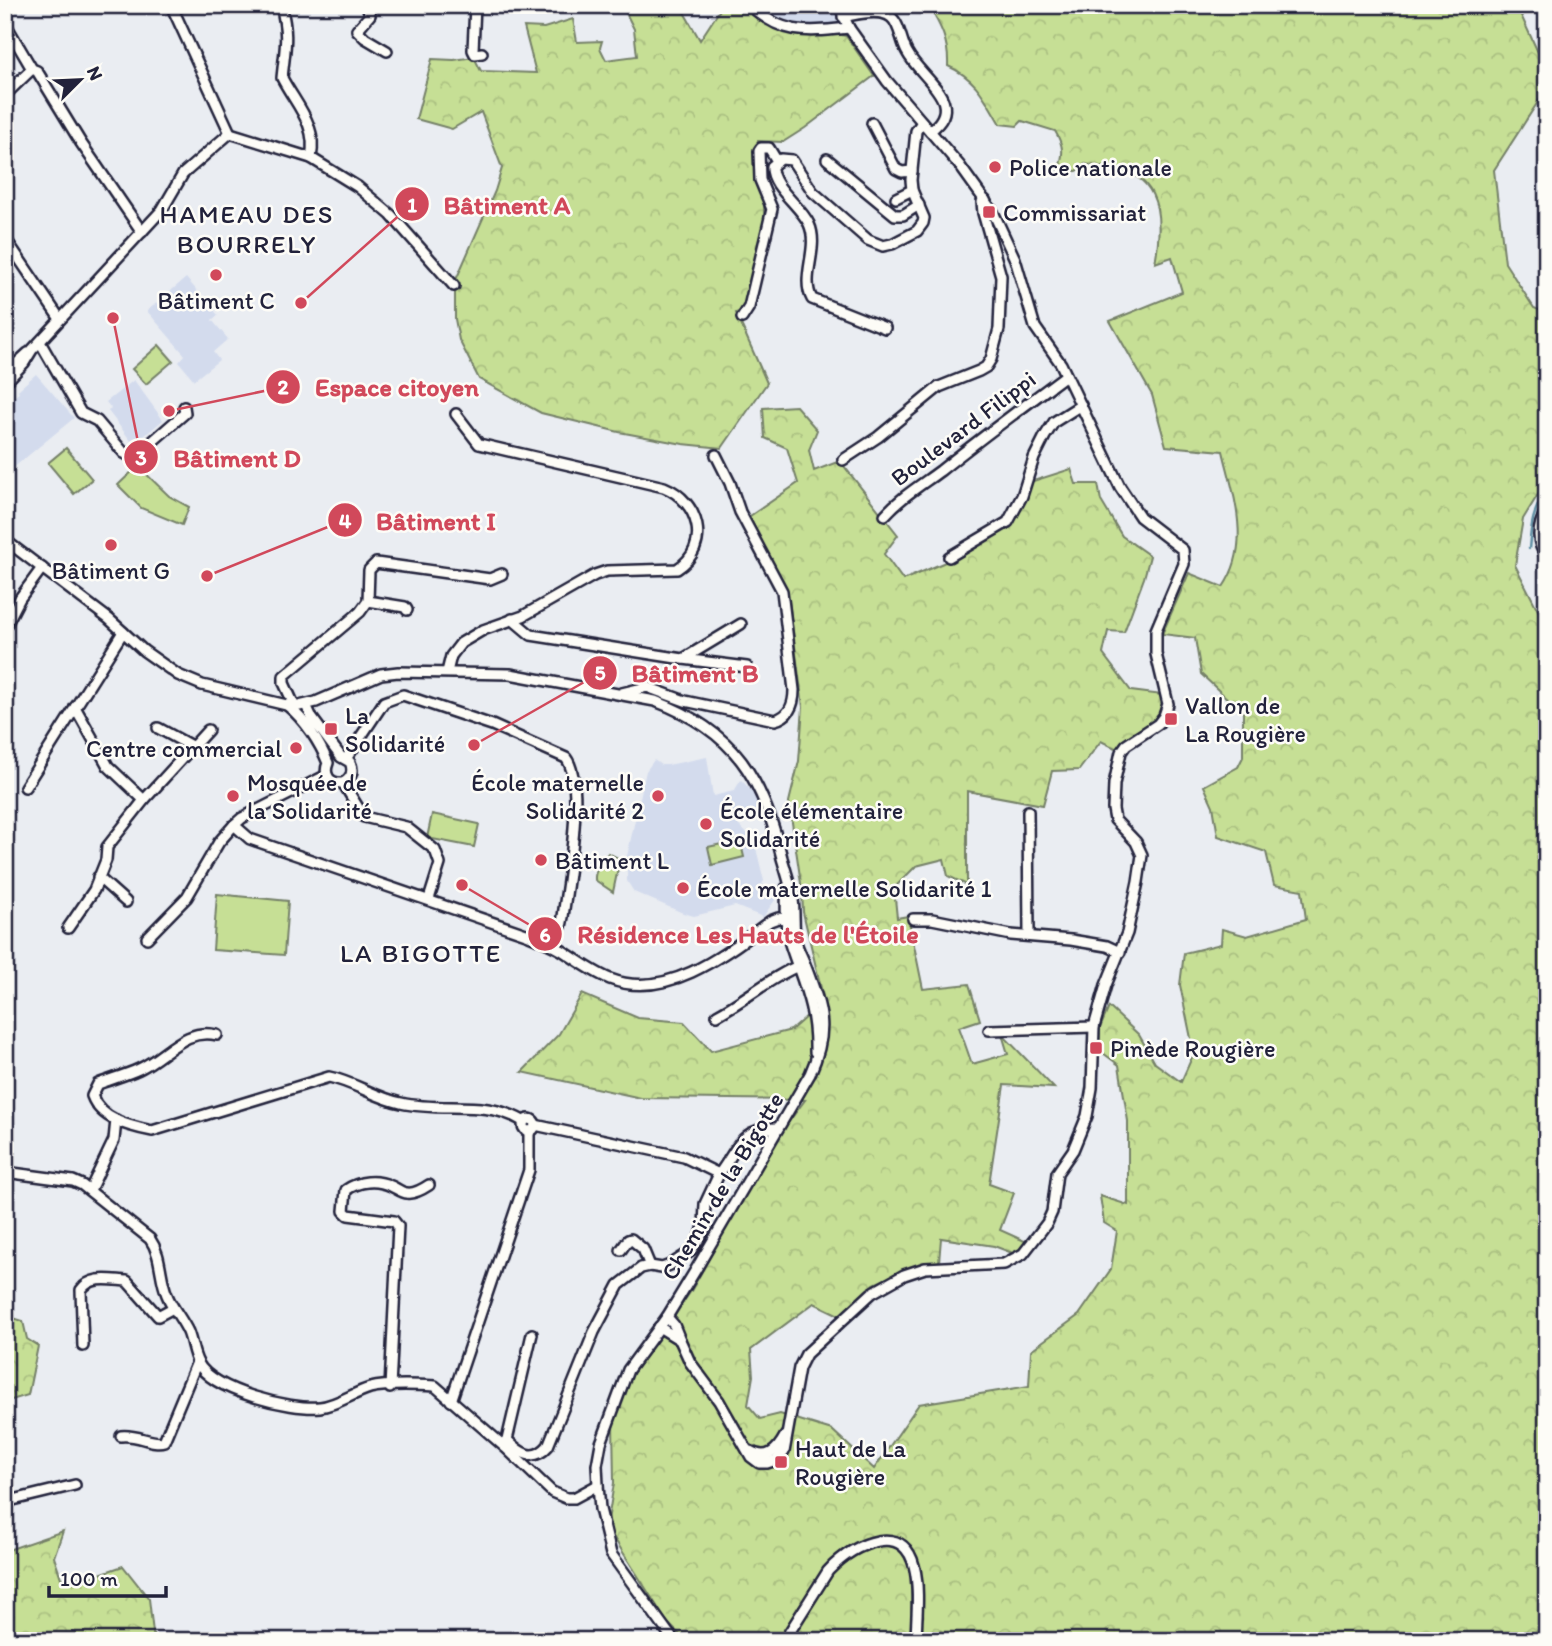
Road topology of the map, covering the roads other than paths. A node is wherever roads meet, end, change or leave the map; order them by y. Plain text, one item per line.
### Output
1 (171, 5) edge
2 (281, 5) edge
3 (367, 5) edge
4 (475, 5) edge
5 (750, 5) edge
6 (839, 5) edge
7 (843, 17) junction
8 (5, 23) edge
9 (849, 28) junction
10 (387, 51) dead end
11 (482, 53) dead end
12 (32, 69) junction
13 (5, 95) edge
14 (922, 122) junction
15 (872, 123) dead end
16 (930, 131) junction
17 (230, 133) junction
18 (311, 158) junction
19 (827, 159) dead end
20 (777, 161) junction
21 (912, 171) junction
22 (912, 190) junction
23 (896, 198) dead end
24 (985, 200) junction
25 (919, 205) junction
26 (142, 233) junction
27 (5, 238) edge
28 (454, 286) dead end
29 (742, 318) dead end
30 (60, 319) junction
31 (885, 328) dead end
32 (40, 342) junction
33 (32, 350) junction
34 (5, 374) edge
35 (1066, 375) junction
36 (5, 383) edge
37 (1081, 405) junction
38 (184, 407) dead end
39 (456, 414) dead end
40 (716, 455) dead end
41 (843, 460) dead end
42 (1547, 509) edge
43 (885, 515) dead end
44 (1540, 528) junction
45 (1547, 537) edge
46 (5, 540) edge
47 (1547, 556) edge
48 (949, 557) dead end
49 (42, 568) junction
50 (502, 574) dead end
51 (368, 601) junction
52 (407, 610) dead end
53 (512, 620) junction
54 (741, 624) dead end
55 (5, 627) edge
56 (123, 632) junction
57 (683, 659) junction
58 (747, 667) dead end
59 (447, 673) junction
60 (620, 694) junction
61 (306, 705) junction
62 (292, 706) junction
63 (75, 707) junction
64 (158, 728) dead end
65 (208, 730) dead end
66 (193, 747) junction
67 (343, 758) junction
68 (328, 763) junction
69 (327, 775) junction
70 (343, 783) junction
71 (25, 787) dead end
72 (144, 800) junction
73 (1028, 811) dead end
74 (234, 825) junction
75 (98, 877) junction
76 (429, 900) junction
77 (126, 902) dead end
78 (789, 919) junction
79 (913, 919) dead end
80 (68, 928) dead end
81 (1030, 935) junction
82 (147, 939) dead end
83 (550, 944) junction
84 (1120, 952) junction
85 (802, 965) junction
86 (718, 1015) dead end
87 (1094, 1027) junction
88 (989, 1030) dead end
89 (217, 1035) dead end
90 (116, 1120) junction
91 (532, 1128) junction
92 (778, 1128) junction
93 (5, 1172) edge
94 (719, 1174) junction
95 (429, 1185) dead end
96 (90, 1190) junction
97 (621, 1250) dead end
98 (650, 1266) junction
99 (173, 1308) junction
100 (667, 1317) junction
101 (659, 1327) junction
102 (532, 1334) dead end
103 (680, 1340) junction
104 (83, 1346) dead end
105 (197, 1362) junction
106 (390, 1388) junction
107 (451, 1401) junction
108 (121, 1436) dead end
109 (533, 1456) junction
110 (523, 1465) junction
111 (75, 1485) dead end
112 (598, 1485) junction
113 (5, 1502) edge
114 (674, 1641) edge
115 (784, 1641) edge
116 (916, 1641) edge

1 - 17 street
2 - 18 street
3 - 10 street
4 - 11 street
5 - 9 street
6 - 7 street
7 - 9 street
7 - 16 street
8 - 12 street
9 - 14 street
12 - 13 street
12 - 26 street
14 - 16 street
14 - 21 street
15 - 21 street
16 - 24 street
17 - 18 street
17 - 26 street
18 - 28 street
19 - 25 street
20 - 25 street
20 - 29 street
20 - 31 street
21 - 22 street
22 - 23 street
22 - 25 street
24 - 35 street
24 - 41 street
26 - 30 street
27 - 30 street
30 - 32 street
32 - 33 street
32 - 38 street
33 - 34 street
33 - 36 street
35 - 37 street
35 - 43 street, Boulevard Filippi
37 - 48 street
37 - 84 street
39 - 53 street
40 - 60 street
42 - 44 street
44 - 45 street
44 - 47 street
46 - 49 street, Chemin de la Bigotte
49 - 55 street
49 - 56 street, Chemin de la Bigotte
50 - 51 street
51 - 52 street
51 - 62 street
53 - 57 street
53 - 59 street
54 - 57 street
56 - 62 street, Chemin de la Bigotte
56 - 63 street
57 - 58 street
59 - 60 street, Chemin de la Bigotte
59 - 61 street, Chemin de la Bigotte
60 - 78 street, Chemin de la Bigotte
61 - 62 street, Chemin de la Bigotte
61 - 67 street
62 - 68 street
63 - 71 street
63 - 72 street
64 - 66 street
65 - 66 street
66 - 72 street
67 - 68 street
67 - 70 street
67 - 83 street
68 - 69 street
69 - 70 street
69 - 74 street
70 - 76 street
72 - 75 street
73 - 81 street
74 - 76 street
74 - 82 street
75 - 77 street
75 - 80 street
76 - 83 street
78 - 83 street
78 - 85 street, Chemin de la Bigotte
79 - 81 street
81 - 84 street
84 - 87 street
85 - 86 street
85 - 92 street, Chemin de la Bigotte
87 - 88 street
87 - 103 street
89 - 90 street
90 - 91 street
90 - 96 street
91 - 94 street
91 - 107 street
92 - 94 street
92 - 100 street, Chemin de la Bigotte
93 - 96 street
94 - 98 street
95 - 106 street
96 - 99 street
97 - 98 street
98 - 109 street
99 - 104 street
99 - 105 street
100 - 101 street, Chemin de la Bigotte
100 - 103 street
101 - 103 street
101 - 112 street, Chemin de la Bigotte
102 - 109 street
105 - 106 street
105 - 108 street
106 - 107 street
107 - 110 street
109 - 110 street
110 - 112 street
111 - 113 street
112 - 114 street, Chemin de la Bigotte
115 - 116 street

